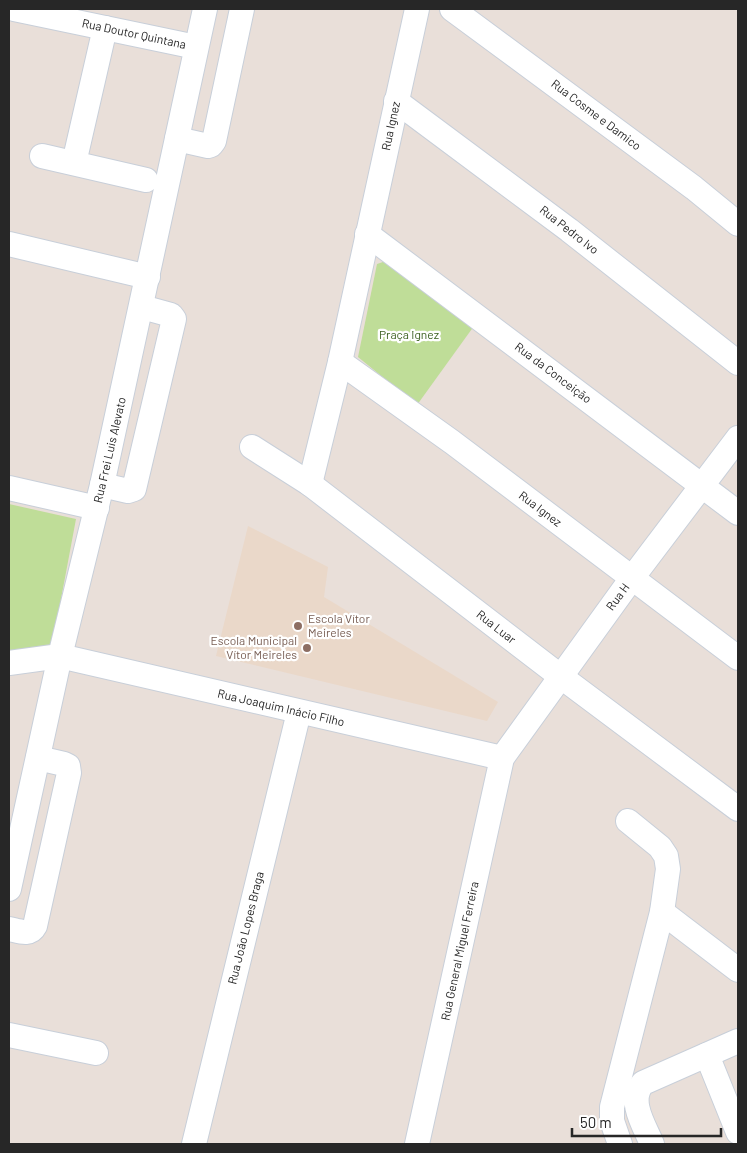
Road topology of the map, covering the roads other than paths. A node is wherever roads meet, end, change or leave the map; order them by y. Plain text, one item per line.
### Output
1 (14, 9) edge
2 (205, 9) edge
3 (242, 9) edge
4 (417, 9) edge
5 (452, 9) edge
6 (105, 28) junction
7 (196, 47) junction
8 (396, 102) junction
9 (177, 139) junction
10 (42, 156) dead end
11 (74, 164) junction
12 (146, 180) dead end
13 (738, 224) edge
14 (367, 234) junction
15 (9, 244) edge
16 (148, 277) junction
17 (142, 307) junction
18 (340, 362) junction
19 (738, 363) edge
20 (738, 438) edge
21 (252, 447) dead end
22 (310, 484) junction
23 (102, 485) junction
24 (702, 486) junction
25 (9, 488) edge
26 (97, 508) junction
27 (738, 513) edge
28 (632, 578) junction
29 (60, 656) junction
30 (738, 658) edge
31 (9, 663) edge
32 (560, 676) junction
33 (299, 712) junction
34 (38, 758) junction
35 (502, 758) junction
36 (738, 809) edge
37 (628, 821) dead end
38 (9, 889) edge
39 (662, 912) junction
40 (9, 929) edge
41 (738, 970) edge
42 (9, 1035) edge
43 (738, 1041) edge
44 (96, 1053) dead end
45 (707, 1055) junction
46 (738, 1132) edge
47 (194, 1144) edge
48 (418, 1144) edge
49 (620, 1144) edge
50 (652, 1144) edge

1 - 6 street, Rua Doutor Quintana
2 - 7 street, Rua Frei Luis Alevato
3 - 9 street
4 - 8 street, Rua Ignez
5 - 13 street, Rua Cosme e Damico
6 - 7 street, Rua Doutor Quintana
6 - 11 street
7 - 9 street, Rua Frei Luis Alevato
8 - 14 street, Rua Ignez
8 - 19 street, Rua Pedro Ivo
9 - 16 street, Rua Frei Luis Alevato
10 - 11 street
11 - 12 street
14 - 18 street, Rua Ignez
14 - 24 street, Rua da Conceição
15 - 16 street
16 - 17 street, Rua Frei Luis Alevato
17 - 23 street, Rua Frei Luis Alevato
17 - 23 street
18 - 22 street, Rua Ignez
18 - 28 street, Rua Ignez
20 - 24 street, Rua H
21 - 22 street, Rua Luar
22 - 32 street, Rua Luar
23 - 26 street, Rua Frei Luis Alevato
24 - 27 street, Rua da Conceição
24 - 28 street, Rua H
25 - 26 street
26 - 29 street, Rua Frei Luis Alevato
28 - 30 street, Rua Ignez
28 - 32 street, Rua H
29 - 31 street
29 - 33 street, Rua Joaquim Inácio Filho
29 - 34 street, Rua Frei Luis Alevato
32 - 35 street, Rua H
32 - 36 street, Rua Luar
33 - 35 street, Rua Joaquim Inácio Filho
33 - 47 street, Rua João Lopes Braga
34 - 38 street, Rua Frei Luis Alevato
34 - 40 street
35 - 48 street, Rua General Miguel Ferreira
37 - 39 street
39 - 41 street
39 - 49 street
42 - 44 street
43 - 45 street
45 - 46 street
45 - 50 street

